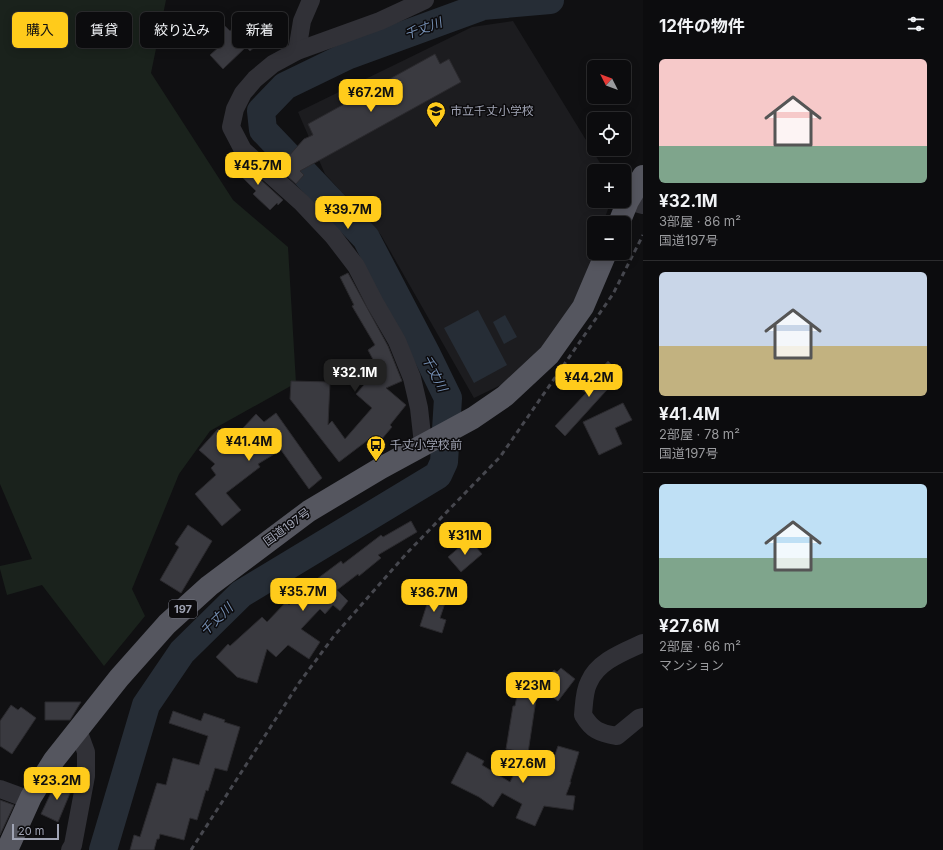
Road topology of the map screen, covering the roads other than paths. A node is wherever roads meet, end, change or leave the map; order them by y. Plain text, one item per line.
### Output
1 (311, 0) edge
2 (425, 0) edge
3 (298, 51) junction
4 (643, 176) edge
5 (635, 203) edge
6 (624, 216) edge
7 (603, 260) edge
8 (427, 442) junction
9 (643, 643) edge
10 (643, 717) edge
11 (78, 730) junction
12 (0, 789) edge
13 (30, 800) junction
14 (7, 850) edge
15 (70, 850) edge

1 - 3 street
2 - 3 street
3 - 8 street
4 - 5 highway
5 - 6 highway
7 - 8 highway, 国道197号 / 197
8 - 11 highway, 国道197号 / 197
9 - 10 street
11 - 13 highway, 国道197号 / 197
11 - 15 street
12 - 13 street
13 - 14 highway, 国道197号 / 197

